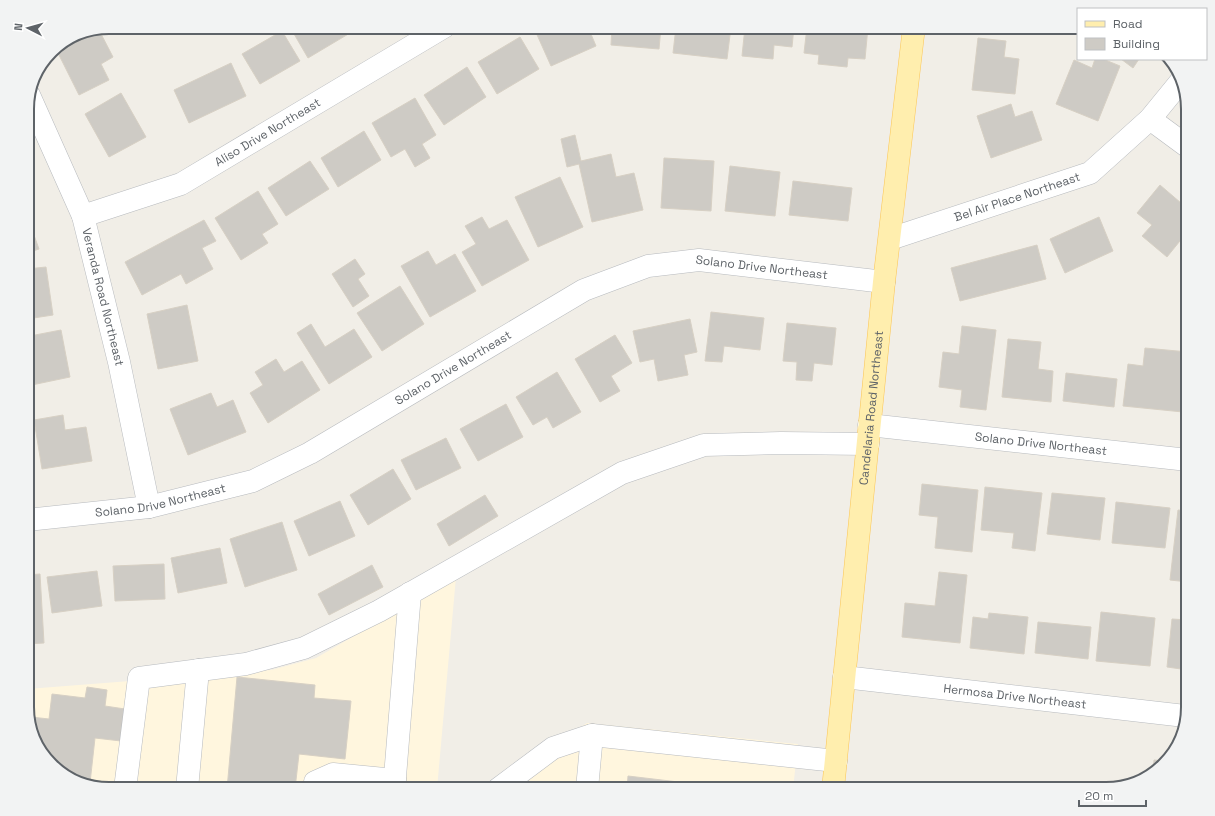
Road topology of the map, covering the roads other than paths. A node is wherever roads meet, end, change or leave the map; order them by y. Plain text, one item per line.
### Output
1 (432, 34) edge
2 (913, 34) edge
3 (1177, 86) edge
4 (34, 104) edge
5 (1150, 119) junction
6 (1181, 142) edge
7 (82, 216) junction
8 (890, 239) junction
9 (884, 282) junction
10 (869, 435) junction
11 (1181, 459) edge
12 (149, 507) junction
13 (34, 519) edge
14 (410, 593) junction
15 (198, 670) junction
16 (844, 678) junction
17 (1180, 715) edge
18 (592, 735) junction
19 (836, 761) junction
20 (126, 782) edge
21 (188, 782) edge
22 (315, 782) edge
23 (382, 782) edge
24 (395, 782) edge
25 (507, 782) edge
26 (588, 782) edge
27 (834, 782) edge

1 - 7 street, Aliso Drive Northeast
2 - 8 main road, Candelaria Road Northeast
3 - 5 street, Bel Air Place Northeast
4 - 7 street, Veranda Road Northeast
5 - 6 street
5 - 8 street, Bel Air Place Northeast
7 - 12 street, Veranda Road Northeast
8 - 9 main road, Candelaria Road Northeast
9 - 10 main road, Candelaria Road Northeast
9 - 12 street, Solano Drive Northeast
10 - 11 street, Solano Drive Northeast
10 - 14 street, Solano Drive Northeast
10 - 16 main road, Candelaria Road Northeast
12 - 13 street, Solano Drive Northeast
14 - 15 street, Solano Drive Northeast
14 - 24 street
15 - 20 street, Solano Drive Northeast
15 - 21 street
16 - 17 street, Hermosa Drive Northeast
16 - 19 main road, Candelaria Road Northeast
18 - 19 street
18 - 25 street
18 - 26 street
19 - 27 main road, Candelaria Road Northeast
22 - 23 street

